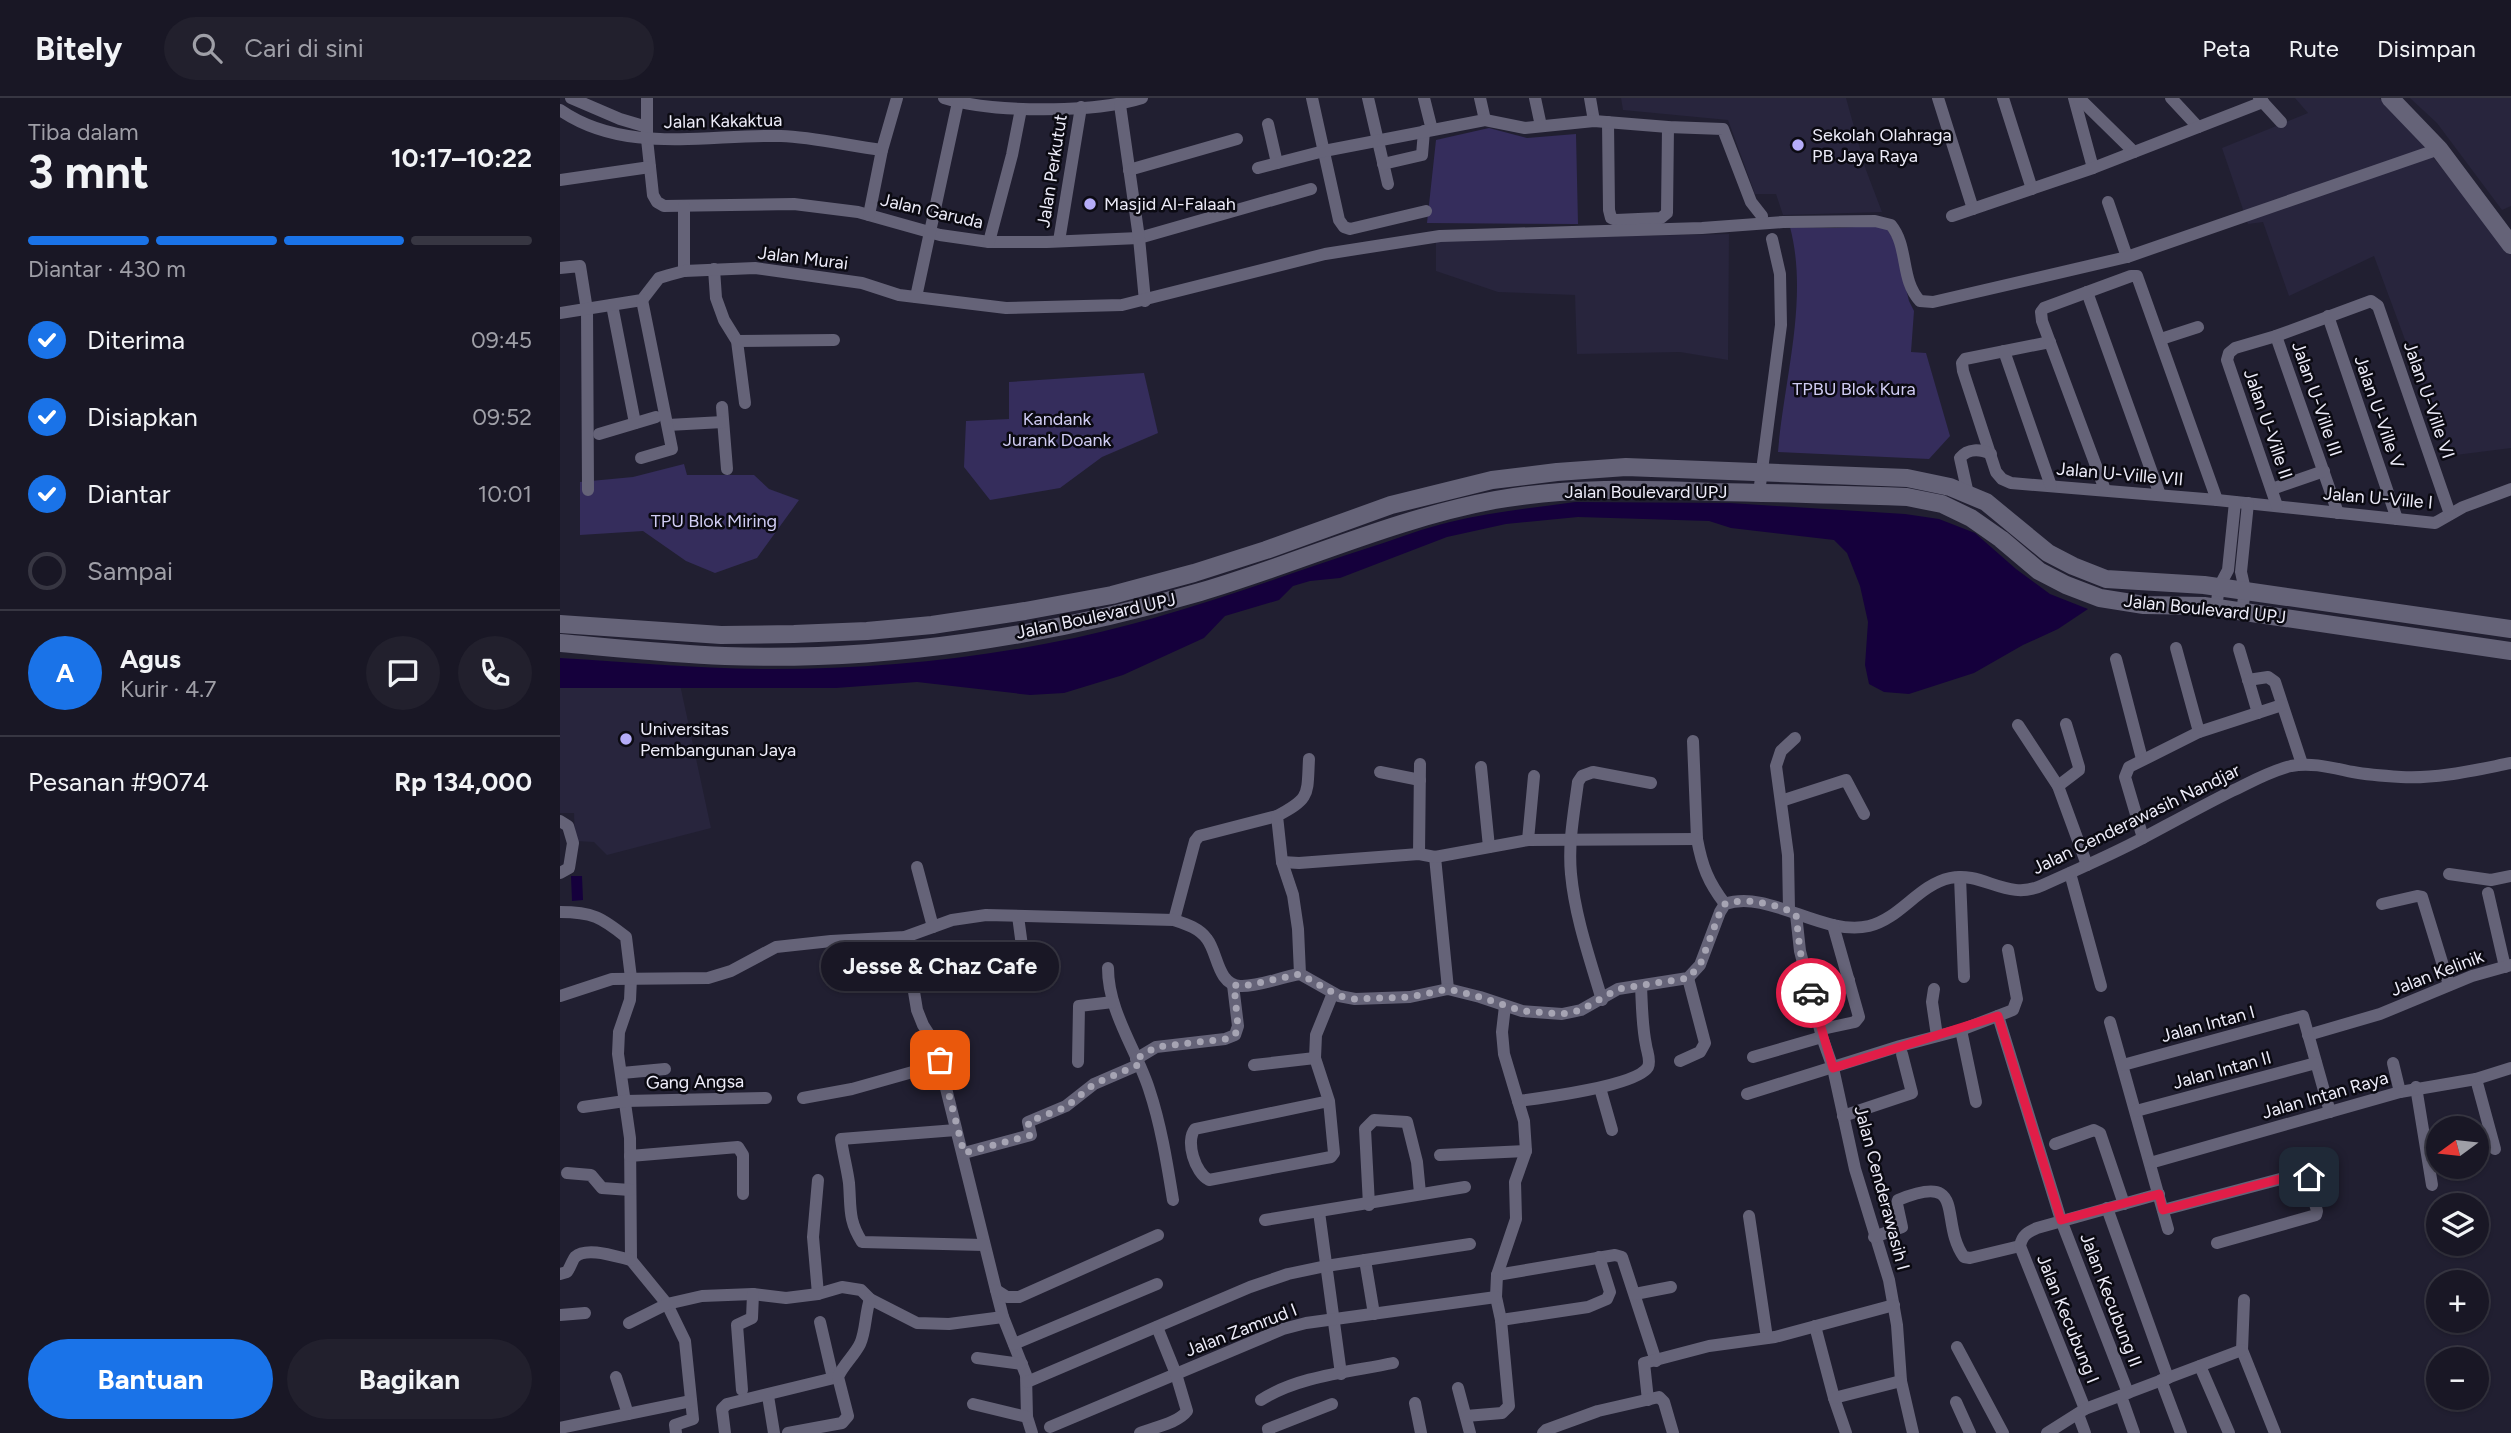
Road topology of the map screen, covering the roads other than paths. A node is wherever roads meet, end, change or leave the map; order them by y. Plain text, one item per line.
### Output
1 (571, 98) edge
2 (647, 98) edge
3 (897, 98) edge
4 (944, 98) edge
5 (1312, 98) edge
6 (1368, 98) edge
7 (1424, 98) edge
8 (1480, 98) edge
9 (1535, 98) edge
10 (1590, 98) edge
11 (1938, 98) edge
12 (2003, 98) edge
13 (2074, 98) edge
14 (2079, 98) edge
15 (2171, 98) edge
16 (2390, 98) edge
17 (2261, 100) edge
18 (1131, 101) edge
19 (958, 102) junction
20 (1081, 107) junction
21 (1021, 109) junction
22 (560, 110) edge
23 (1485, 120) junction
24 (1601, 121) junction
25 (2281, 122) dead end
26 (1268, 124) dead end
27 (1541, 126) junction
28 (1668, 127) junction
29 (2198, 127) junction
30 (1428, 131) junction
31 (647, 133) junction
32 (1237, 139) dead end
33 (1378, 140) junction
34 (2439, 149) junction
35 (883, 150) junction
36 (1324, 150) junction
37 (2134, 152) junction
38 (1277, 163) junction
39 (1383, 164) junction
40 (650, 167) junction
41 (1258, 168) dead end
42 (2093, 168) junction
43 (1129, 170) junction
44 (560, 180) edge
45 (1388, 184) dead end
46 (1311, 189) dead end
47 (2032, 189) junction
48 (2108, 202) dead end
49 (684, 206) junction
50 (1973, 208) junction
51 (1426, 211) dead end
52 (869, 215) junction
53 (1762, 216) dead end
54 (1952, 216) dead end
55 (930, 232) junction
56 (1139, 239) junction
57 (1772, 239) dead end
58 (1059, 241) junction
59 (989, 242) junction
60 (2511, 245) edge
61 (2127, 257) junction
62 (560, 268) edge
63 (714, 269) junction
64 (684, 271) junction
65 (2087, 292) junction
66 (916, 297) junction
67 (642, 300) junction
68 (1145, 301) junction
69 (612, 305) junction
70 (587, 310) junction
71 (560, 313) edge
72 (2328, 316) junction
73 (2198, 327) dead end
74 (2276, 336) junction
75 (2161, 339) junction
76 (834, 340) dead end
77 (737, 341) junction
78 (2050, 342) junction
79 (2004, 351) junction
80 (745, 402) dead end
81 (723, 407) dead end
82 (656, 417) dead end
83 (723, 422) junction
84 (635, 423) junction
85 (668, 425) junction
86 (599, 434) dead end
87 (1991, 454) junction
88 (641, 457) dead end
89 (727, 469) dead end
90 (2323, 471) junction
91 (1760, 474) junction
92 (2051, 486) junction
93 (2272, 489) junction
94 (2511, 489) edge
95 (588, 491) dead end
96 (2105, 491) junction
97 (1759, 493) junction
98 (1968, 494) junction
99 (2160, 495) junction
100 (2217, 500) junction
101 (2241, 503) junction
102 (2277, 506) junction
103 (2338, 513) junction
104 (2451, 514) junction
105 (2398, 519) junction
106 (2234, 571) junction
107 (2219, 587) junction
108 (2245, 590) junction
109 (2216, 608) junction
110 (2242, 612) junction
111 (560, 624) edge
112 (2511, 629) edge
113 (560, 643) edge
114 (2176, 648) dead end
115 (2239, 649) dead end
116 (2511, 651) edge
117 (2116, 659) dead end
118 (2248, 680) junction
119 (2282, 705) junction
120 (2258, 713) junction
121 (2066, 724) dead end
122 (2018, 725) dead end
123 (2199, 732) junction
124 (1795, 738) dead end
125 (1693, 741) dead end
126 (1309, 759) dead end
127 (2142, 759) junction
128 (2511, 763) edge
129 (1420, 764) dead end
130 (2302, 764) junction
131 (1481, 768) dead end
132 (1380, 772) dead end
133 (1534, 776) dead end
134 (1420, 780) junction
135 (1651, 783) dead end
136 (2058, 786) junction
137 (1781, 801) junction
138 (1864, 814) dead end
139 (1277, 816) junction
140 (560, 821) edge
141 (2143, 838) junction
142 (1697, 839) junction
143 (1528, 840) junction
144 (1571, 841) junction
145 (1489, 847) junction
146 (1419, 854) junction
147 (1435, 857) junction
148 (1282, 862) junction
149 (2087, 865) junction
150 (918, 867) dead end
151 (560, 873) edge
152 (2070, 873) junction
153 (2449, 874) dead end
154 (2511, 876) edge
155 (1960, 877) junction
156 (2488, 893) dead end
157 (1725, 904) junction
158 (2382, 904) dead end
159 (560, 912) edge
160 (1793, 912) junction
161 (1018, 916) junction
162 (1174, 920) junction
163 (1833, 925) junction
164 (933, 928) junction
165 (905, 937) junction
166 (2008, 950) dead end
167 (2508, 966) edge
168 (1108, 968) dead end
169 (1300, 974) junction
170 (1026, 976) junction
171 (1046, 976) dead end
172 (1964, 977) dead end
173 (631, 978) junction
174 (1688, 978) junction
175 (1010, 979) dead end
176 (1849, 981) junction
177 (1234, 985) junction
178 (2449, 985) junction
179 (1641, 986) junction
180 (2101, 986) dead end
181 (1448, 989) junction
182 (1817, 989) dead end
183 (1934, 989) dead end
184 (1333, 993) junction
185 (560, 996) edge
186 (1602, 1000) junction
187 (1113, 1002) junction
188 (1505, 1006) junction
189 (1998, 1016) junction
190 (2110, 1022) dead end
191 (1961, 1030) junction
192 (1825, 1032) junction
193 (2308, 1035) junction
194 (1937, 1036) junction
195 (1902, 1054) dead end
196 (1752, 1057) dead end
197 (1315, 1058) junction
198 (1680, 1061) dead end
199 (1078, 1062) dead end
200 (1137, 1062) junction
201 (2316, 1063) junction
202 (2393, 1063) dead end
203 (941, 1064) junction
204 (1254, 1065) dead end
205 (2123, 1065) junction
206 (1833, 1068) junction
207 (2511, 1068) edge
208 (665, 1069) dead end
209 (622, 1073) junction
210 (2476, 1079) junction
211 (2416, 1087) junction
212 (1600, 1088) junction
213 (2400, 1091) junction
214 (1746, 1094) dead end
215 (766, 1098) dead end
216 (803, 1098) dead end
217 (625, 1101) junction
218 (1329, 1101) junction
219 (1518, 1101) junction
220 (1976, 1102) dead end
221 (583, 1107) dead end
222 (2136, 1111) junction
223 (2330, 1112) junction
224 (1843, 1116) junction
225 (956, 1130) junction
226 (1612, 1130) dead end
227 (2055, 1144) dead end
228 (2496, 1149) dead end
229 (1527, 1151) junction
230 (964, 1153) junction
231 (1440, 1155) dead end
232 (631, 1156) junction
233 (2150, 1163) junction
234 (567, 1173) dead end
235 (818, 1180) dead end
236 (2432, 1185) dead end
237 (1465, 1187) dead end
238 (630, 1189) junction
239 (743, 1194) dead end
240 (1420, 1194) junction
241 (2159, 1194) junction
242 (1173, 1200) dead end
243 (2124, 1204) junction
244 (1368, 1205) junction
245 (2107, 1208) junction
246 (2163, 1210) junction
247 (1319, 1212) junction
248 (1749, 1216) dead end
249 (1265, 1220) dead end
250 (2061, 1220) junction
251 (2168, 1228) dead end
252 (1158, 1235) dead end
253 (1874, 1237) junction
254 (2217, 1242) dead end
255 (1470, 1244) dead end
256 (2021, 1244) junction
257 (984, 1245) junction
258 (1599, 1257) junction
259 (631, 1260) junction
260 (1365, 1260) junction
261 (1326, 1266) junction
262 (560, 1274) edge
263 (1497, 1275) junction
264 (1157, 1284) dead end
265 (1671, 1287) dead end
266 (996, 1290) junction
267 (753, 1294) junction
268 (818, 1294) junction
269 (1635, 1294) junction
270 (1496, 1297) junction
271 (870, 1299) junction
272 (2244, 1300) dead end
273 (667, 1304) junction
274 (1894, 1305) junction
275 (585, 1313) dead end
276 (1374, 1314) junction
277 (560, 1315) edge
278 (1003, 1317) junction
279 (1334, 1319) junction
280 (1501, 1320) junction
281 (820, 1322) dead end
282 (629, 1323) dead end
283 (1815, 1326) junction
284 (1157, 1327) junction
285 (1767, 1338) junction
286 (1014, 1344) junction
287 (1957, 1346) dead end
288 (2242, 1350) junction
289 (977, 1358) dead end
290 (1656, 1361) junction
291 (1393, 1363) dead end
292 (1022, 1364) junction
293 (2200, 1366) junction
294 (1176, 1374) junction
295 (1341, 1374) junction
296 (616, 1377) dead end
297 (835, 1378) junction
298 (2165, 1379) junction
299 (1901, 1381) junction
300 (1027, 1382) junction
301 (1458, 1388) dead end
302 (742, 1390) dead end
303 (2124, 1394) junction
304 (768, 1396) junction
305 (1834, 1398) junction
306 (1261, 1400) dead end
307 (1648, 1400) junction
308 (691, 1401) junction
309 (1956, 1402) dead end
310 (1415, 1403) dead end
311 (973, 1404) dead end
312 (1332, 1404) dead end
313 (2081, 1411) junction
314 (628, 1414) junction
315 (1466, 1416) junction
316 (1027, 1417) junction
317 (1050, 1426) dead end
318 (560, 1428) edge
319 (1269, 1431) edge
320 (676, 1433) edge
321 (725, 1433) edge
322 (774, 1433) edge
323 (788, 1433) edge
324 (1032, 1433) edge
325 (1140, 1433) edge
326 (1421, 1433) edge
327 (1470, 1433) edge
328 (1543, 1433) edge
329 (1673, 1433) edge
330 (1846, 1433) edge
331 (1913, 1433) edge
332 (1970, 1433) edge
333 (2003, 1433) edge
334 (2047, 1433) edge
335 (2085, 1433) edge
336 (2134, 1433) edge
337 (2181, 1433) edge
338 (2229, 1433) edge
339 (2275, 1433) edge

1 - 31 street
2 - 31 street
3 - 35 street
4 - 19 street
5 - 36 street
6 - 33 street
7 - 30 street
8 - 23 street
9 - 27 street
10 - 24 street
11 - 50 street
12 - 47 street
13 - 42 street
14 - 37 street
15 - 29 street
16 - 34 street
17 - 25 street
17 - 29 street
18 - 20 street
18 - 43 street
19 - 21 street
19 - 55 street
20 - 21 street
20 - 58 street, Jalan Perkutut
21 - 59 street
22 - 31 street
23 - 27 street
23 - 30 street
24 - 27 street
24 - 28 street
24 - 28 street
26 - 38 street
28 - 53 street
29 - 37 street
30 - 33 street
30 - 39 street
31 - 35 street, Jalan Kakaktua
31 - 40 street
32 - 43 street
33 - 36 street
33 - 39 street
34 - 60 street
34 - 61 street
35 - 52 street
36 - 38 street
36 - 51 street
37 - 42 street
38 - 41 street
39 - 45 street
40 - 44 street
40 - 49 street, Jalan Garuda
42 - 47 street
43 - 56 street
46 - 56 street, Jalan Garuda
47 - 50 street
48 - 61 street
49 - 52 street, Jalan Garuda
49 - 64 street
50 - 54 street
52 - 55 street, Jalan Garuda
55 - 59 street, Jalan Garuda
55 - 66 street
56 - 58 street, Jalan Garuda
56 - 68 street
57 - 91 street
58 - 59 street, Jalan Garuda
61 - 68 street, Jalan Murai
62 - 70 street
63 - 64 street, Jalan Murai
63 - 66 street, Jalan Murai
63 - 77 street
64 - 67 street
65 - 75 street
65 - 78 street
65 - 99 street
66 - 68 street, Jalan Murai
67 - 69 street
67 - 85 street
69 - 70 street
69 - 84 street
70 - 71 street
70 - 95 street
72 - 74 street
72 - 104 street, Jalan U-Ville VI
72 - 105 street, Jalan U-Ville V
73 - 75 street
74 - 90 street, Jalan U-Ville III
74 - 93 street, Jalan U-Ville II
75 - 100 street
76 - 77 street
77 - 80 street
78 - 79 street
78 - 96 street
79 - 87 street
79 - 92 street
81 - 83 street
82 - 84 street
83 - 85 street
83 - 89 street
84 - 86 street
85 - 88 street
87 - 92 street, Jalan U-Ville VII
87 - 98 street
90 - 93 street
90 - 103 street, Jalan U-Ville III
91 - 97 street
91 - 98 street, Jalan Boulevard UPJ
91 - 111 street, Jalan Boulevard UPJ
92 - 96 street, Jalan U-Ville VII
93 - 102 street, Jalan U-Ville II
94 - 104 street, Jalan U-Ville I
96 - 99 street, Jalan U-Ville VII
97 - 109 street, Jalan Boulevard UPJ
97 - 113 street, Jalan Boulevard UPJ
98 - 107 street, Jalan Boulevard UPJ
99 - 100 street, Jalan U-Ville VII
100 - 101 street, Jalan U-Ville VII
101 - 102 street, Jalan U-Ville I
101 - 106 street
102 - 103 street, Jalan U-Ville I
103 - 105 street, Jalan U-Ville I
104 - 105 street, Jalan U-Ville I
106 - 107 street
106 - 108 street
107 - 108 street, Jalan Boulevard UPJ
107 - 109 street
108 - 110 street
108 - 112 street, Jalan Boulevard UPJ
109 - 110 street, Jalan Boulevard UPJ
110 - 116 street, Jalan Boulevard UPJ
114 - 123 street
115 - 118 street
117 - 127 street
118 - 119 street
118 - 120 street
119 - 120 street
119 - 130 street
120 - 123 street
121 - 136 street
122 - 136 street
123 - 127 street
124 - 137 street, Jalan Cenderawasih I
125 - 142 street
126 - 139 street
127 - 141 street
128 - 130 street, Jalan Cenderawasih Nandjar
129 - 134 street
130 - 141 street, Jalan Cenderawasih Nandjar
131 - 145 street
132 - 134 street
133 - 143 street
134 - 146 street
135 - 144 street
136 - 149 street
137 - 138 street
137 - 160 street, Jalan Cenderawasih I
139 - 148 street
139 - 162 street
140 - 151 street
141 - 149 street, Jalan Cenderawasih Nandjar
142 - 144 street
142 - 157 street
143 - 144 street
143 - 145 street
144 - 186 street
145 - 147 street
146 - 147 street
146 - 148 street
147 - 181 street
148 - 169 street
149 - 152 street, Jalan Cenderawasih Nandjar
150 - 164 street
152 - 155 street, Jalan Cenderawasih Nandjar
152 - 180 street
153 - 154 street
155 - 163 street
155 - 172 street
156 - 167 street, Jalan Kelinik
157 - 160 street
157 - 174 street
158 - 178 street
159 - 173 street
160 - 163 street
160 - 192 street, Jalan Cenderawasih I
161 - 162 street
161 - 164 street
161 - 170 street
162 - 177 street
163 - 176 street
164 - 165 street
165 - 173 street
165 - 203 street
166 - 189 street
167 - 178 street, Jalan Kelinik
168 - 187 street
169 - 177 street
169 - 184 street
170 - 171 street
170 - 175 street
173 - 185 street
173 - 209 street
174 - 179 street
174 - 198 street
176 - 182 street
176 - 192 street
177 - 200 street
178 - 193 street, Jalan Kelinik
179 - 186 street
179 - 212 street
181 - 184 street
181 - 188 street
183 - 194 street
184 - 197 street
186 - 188 street
187 - 199 street
187 - 200 street
188 - 219 street
189 - 191 street
189 - 250 street, Jalan Kecubung II
190 - 205 street
191 - 194 street
191 - 220 street
192 - 196 street
192 - 206 street, Jalan Cenderawasih I
193 - 201 street
193 - 205 street, Jalan Intan I
194 - 206 street
195 - 224 street
197 - 204 street
197 - 218 street
200 - 230 street
200 - 242 street
201 - 222 street, Jalan Intan II
201 - 223 street
202 - 213 street
203 - 216 street
203 - 225 street
205 - 222 street
206 - 214 street
206 - 224 street, Jalan Cenderawasih I
207 - 210 street, Jalan Intan Raya
208 - 209 street
209 - 217 street
210 - 211 street, Jalan Intan Raya
210 - 228 street
211 - 213 street, Jalan Intan Raya
211 - 236 street
212 - 219 street
212 - 226 street
213 - 223 street, Jalan Intan Raya
215 - 217 street, Gang Angsa
217 - 221 street, Gang Angsa
217 - 232 street
218 - 218 street
219 - 229 street
222 - 233 street
223 - 233 street, Jalan Intan Raya
224 - 253 street, Jalan Cenderawasih I
225 - 230 street
225 - 257 street
227 - 243 street
229 - 231 street
229 - 263 street
230 - 257 street
232 - 238 street
232 - 239 street
233 - 241 street
234 - 238 street
235 - 268 street
237 - 240 street
238 - 259 street
240 - 244 street
240 - 244 street
241 - 243 street
241 - 246 street
243 - 245 street
244 - 247 street
245 - 250 street
245 - 298 street
246 - 251 street
246 - 254 street
247 - 249 street
247 - 261 street
248 - 285 street
250 - 256 street
250 - 303 street, Jalan Kecubung II
252 - 266 street
253 - 256 street
253 - 274 street, Jalan Cenderawasih I
255 - 260 street
256 - 313 street, Jalan Kecubung I
257 - 266 street
258 - 263 street
258 - 269 street
258 - 280 street
259 - 262 street
259 - 273 street
260 - 261 street
260 - 276 street
261 - 279 street
261 - 284 street
263 - 270 street
264 - 286 street
265 - 269 street
266 - 278 street
267 - 268 street
267 - 273 street
267 - 302 street
268 - 271 street
269 - 290 street
270 - 276 street, Jalan Zamrud I
270 - 280 street
271 - 278 street
271 - 297 street
272 - 288 street
273 - 282 street
273 - 308 street
274 - 283 street
274 - 299 street, Jalan Cenderawasih I
275 - 277 street
276 - 279 street, Jalan Zamrud I
278 - 286 street
279 - 294 street, Jalan Zamrud I
279 - 295 street
280 - 315 street
281 - 297 street
283 - 285 street
283 - 305 street
284 - 294 street
284 - 300 street
285 - 290 street
286 - 292 street
287 - 333 street
288 - 293 street
288 - 339 street
289 - 292 street
290 - 307 street
291 - 295 street
292 - 300 street
293 - 298 street
293 - 338 street
294 - 317 street, Jalan Zamrud I
294 - 325 street
295 - 306 street
296 - 314 street
297 - 304 street
297 - 323 street
298 - 303 street
298 - 337 street
299 - 305 street
299 - 331 street, Jalan Cenderawasih I
300 - 316 street
301 - 315 street
303 - 313 street
303 - 336 street, Jalan Kecubung II
304 - 321 street
304 - 322 street
305 - 330 street
307 - 328 street
307 - 329 street
308 - 314 street
308 - 320 street
309 - 332 street
310 - 326 street
311 - 316 street
312 - 319 street
313 - 334 street
313 - 335 street, Jalan Kecubung I
314 - 318 street
315 - 327 street
316 - 324 street

